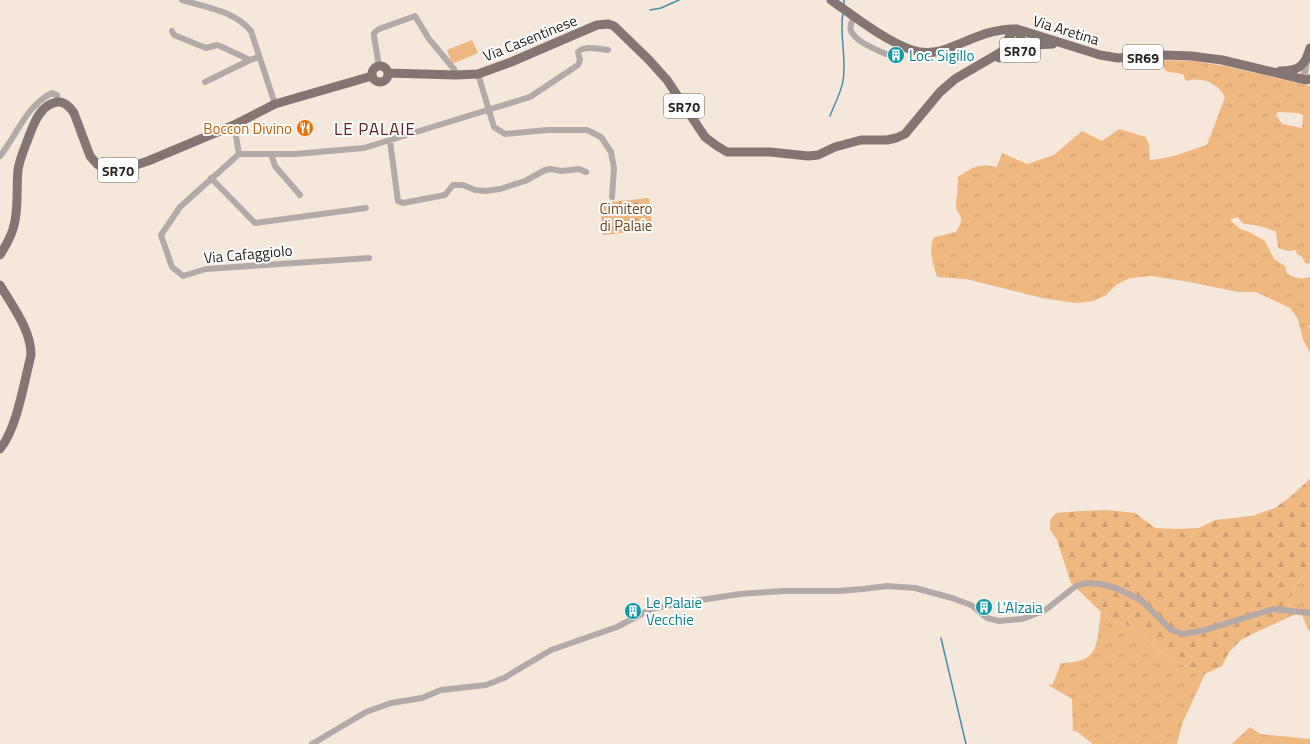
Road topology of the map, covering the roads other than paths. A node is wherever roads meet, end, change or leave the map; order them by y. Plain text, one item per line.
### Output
1 (182, 0) edge
2 (831, 0) edge
3 (854, 16) junction
4 (1017, 29) junction
5 (172, 31) dead end
6 (991, 32) junction
7 (1066, 44) junction
8 (1006, 45) junction
9 (608, 50) dead end
10 (1309, 51) edge
11 (886, 54) dead end
12 (259, 57) junction
13 (998, 58) junction
14 (250, 60) junction
15 (1222, 60) junction
16 (378, 66) junction
17 (975, 67) junction
18 (388, 73) junction
19 (478, 74) junction
20 (456, 75) junction
21 (372, 76) junction
22 (1309, 80) edge
23 (205, 82) dead end
24 (58, 102) junction
25 (275, 104) junction
26 (489, 109) junction
27 (234, 125) junction
28 (390, 141) junction
29 (239, 154) junction
30 (271, 154) junction
31 (0, 156) edge
32 (586, 172) dead end
33 (211, 178) junction
34 (300, 195) dead end
35 (612, 197) dead end
36 (366, 208) dead end
37 (0, 255) edge
38 (369, 258) dead end
39 (0, 285) edge
40 (0, 449) edge
41 (1310, 613) edge
42 (312, 744) edge

1 - 12 street
2 - 3 main road, Via Aretina / SR69
3 - 6 main road, Via Aretina / SR69
3 - 11 street
4 - 6 main road, Via Aretina / SR69
4 - 7 main road, Via Aretina / SR69
4 - 8 main road, Via Casentinese / SR70
4 - 13 main road, Via Casentinese / SR70
5 - 14 street
6 - 8 main road, SR70
7 - 13 main road, Via Casentinese / SR70
7 - 15 main road, Via Aretina / SR69
8 - 17 main road, Via Casentinese / SR70
9 - 26 street
10 - 15 main road
10 - 22 street
12 - 14 street
12 - 25 street
13 - 17 main road, Via Casentinese / SR70
14 - 23 street
15 - 22 main road, Via Aretina / SR69
16 - 18 main road
16 - 20 street
16 - 21 main road
17 - 19 main road, Via Casentinese / SR70
18 - 20 main road, Via Casentinese / SR70
18 - 21 main road, Via Casentinese / SR70
19 - 20 main road, Via Casentinese / SR70
19 - 26 street
21 - 25 main road, Via Casentinese / SR70
24 - 27 main road, Via Casentinese / SR70
24 - 31 street
24 - 37 main road
25 - 27 main road, Via Casentinese / SR70
26 - 28 street
26 - 35 street
27 - 29 street
28 - 30 street
28 - 32 street
29 - 30 street
29 - 33 street, Via Cafaggiolo
30 - 34 street
33 - 36 street, Via Cafaggiolo
33 - 38 street, Via Cafaggiolo
39 - 40 main road
41 - 42 street

